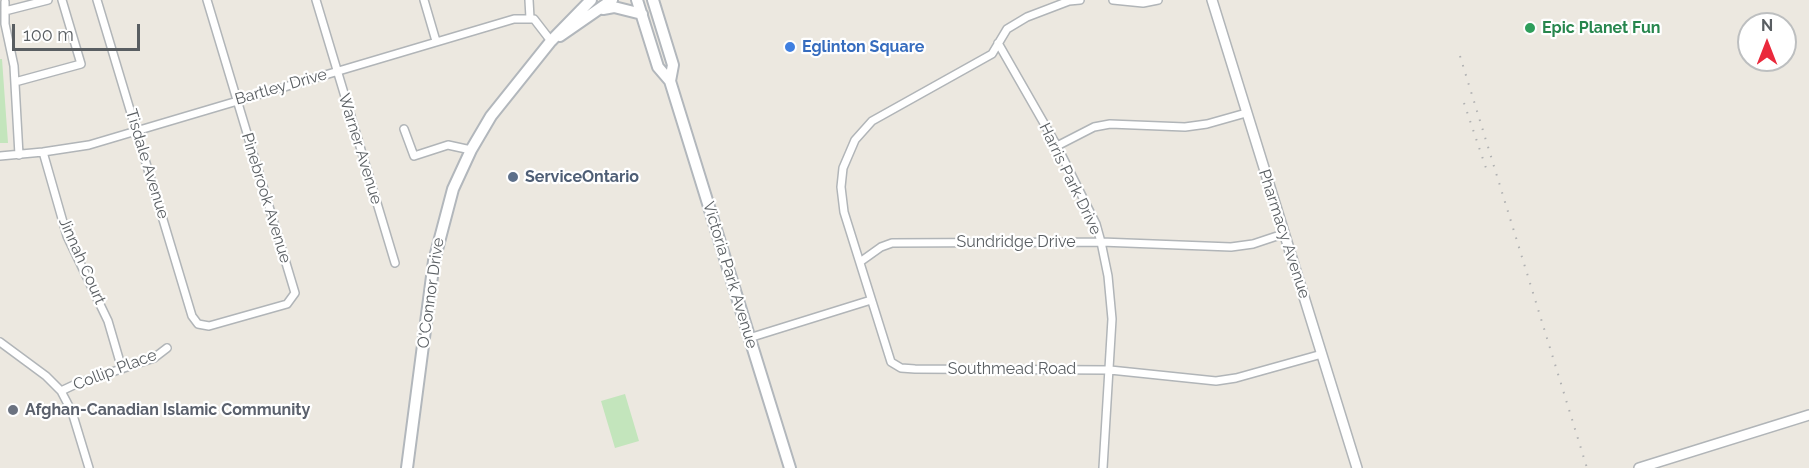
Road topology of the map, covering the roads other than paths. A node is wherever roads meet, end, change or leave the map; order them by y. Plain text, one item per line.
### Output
1 (48, 0) edge
2 (62, 0) edge
3 (97, 0) edge
4 (207, 0) edge
5 (316, 0) edge
6 (424, 0) edge
7 (529, 0) edge
8 (591, 0) edge
9 (612, 0) edge
10 (638, 0) edge
11 (653, 0) edge
12 (1080, 0) edge
13 (1113, 0) edge
14 (1158, 0) edge
15 (1212, 0) edge
16 (5, 2) dead end
17 (596, 10) junction
18 (5, 11) junction
19 (642, 14) junction
20 (530, 18) junction
21 (436, 41) junction
22 (551, 41) junction
23 (998, 43) junction
24 (337, 71) junction
25 (670, 81) junction
26 (15, 82) junction
27 (236, 101) junction
28 (1246, 113) junction
29 (404, 129) dead end
30 (137, 131) junction
31 (1057, 146) junction
32 (471, 150) junction
33 (43, 152) junction
34 (20, 155) junction
35 (0, 156) edge
36 (1283, 234) junction
37 (1101, 242) junction
38 (860, 262) junction
39 (395, 263) dead end
40 (871, 300) junction
41 (201, 325) joint
42 (749, 338) junction
43 (0, 342) edge
44 (167, 348) dead end
45 (1322, 354) junction
46 (122, 369) junction
47 (1110, 370) junction
48 (61, 391) junction
49 (1809, 415) edge
50 (1666, 464) edge
51 (89, 468) edge
52 (407, 468) edge
53 (790, 468) edge
54 (1102, 468) edge
55 (1357, 468) edge
56 (1640, 468) edge

1 - 18 street
2 - 26 street
3 - 30 street, Tisdale Avenue
4 - 27 street, Pinebrook Avenue
5 - 24 street, Warner Avenue
6 - 21 street
7 - 20 street
8 - 22 main road, O'Connor Drive
9 - 17 main road, O'Connor Drive
10 - 19 main road, Victoria Park Avenue
11 - 25 main road, Victoria Park Avenue
12 - 23 street, Southmead Road
13 - 14 street
15 - 28 street, Pharmacy Avenue
16 - 18 street
17 - 19 main road
17 - 22 main road, O'Connor Drive
18 - 26 street
19 - 25 main road, Victoria Park Avenue
20 - 21 street, Bartley Drive
20 - 22 street
21 - 24 street, Bartley Drive
22 - 32 main road, O'Connor Drive
23 - 31 street, Harris Park Drive
23 - 38 street, Southmead Road
24 - 27 street, Bartley Drive
24 - 39 street, Warner Avenue
25 - 42 main road, Victoria Park Avenue
26 - 34 street
27 - 30 street, Bartley Drive
27 - 41 street, Pinebrook Avenue
28 - 31 street
28 - 36 street, Pharmacy Avenue
29 - 32 street
30 - 33 street, Bartley Drive
30 - 41 street, Tisdale Avenue
31 - 37 street, Harris Park Drive
32 - 52 main road, O'Connor Drive
33 - 34 street, Bartley Drive
33 - 46 street, Jinnah Court
34 - 35 street, Bartley Drive
36 - 37 street, Sundridge Drive
36 - 45 street, Pharmacy Avenue
37 - 38 street, Sundridge Drive
37 - 47 street, Harris Park Drive
38 - 40 street, Southmead Road
40 - 42 street
40 - 47 street, Southmead Road
42 - 53 main road, Victoria Park Avenue
43 - 48 street
44 - 46 street, Collip Place
45 - 47 street, Southmead Road
45 - 55 street, Pharmacy Avenue
46 - 48 street, Collip Place
47 - 54 street, Harris Park Drive
48 - 51 street
49 - 50 street
50 - 56 street

